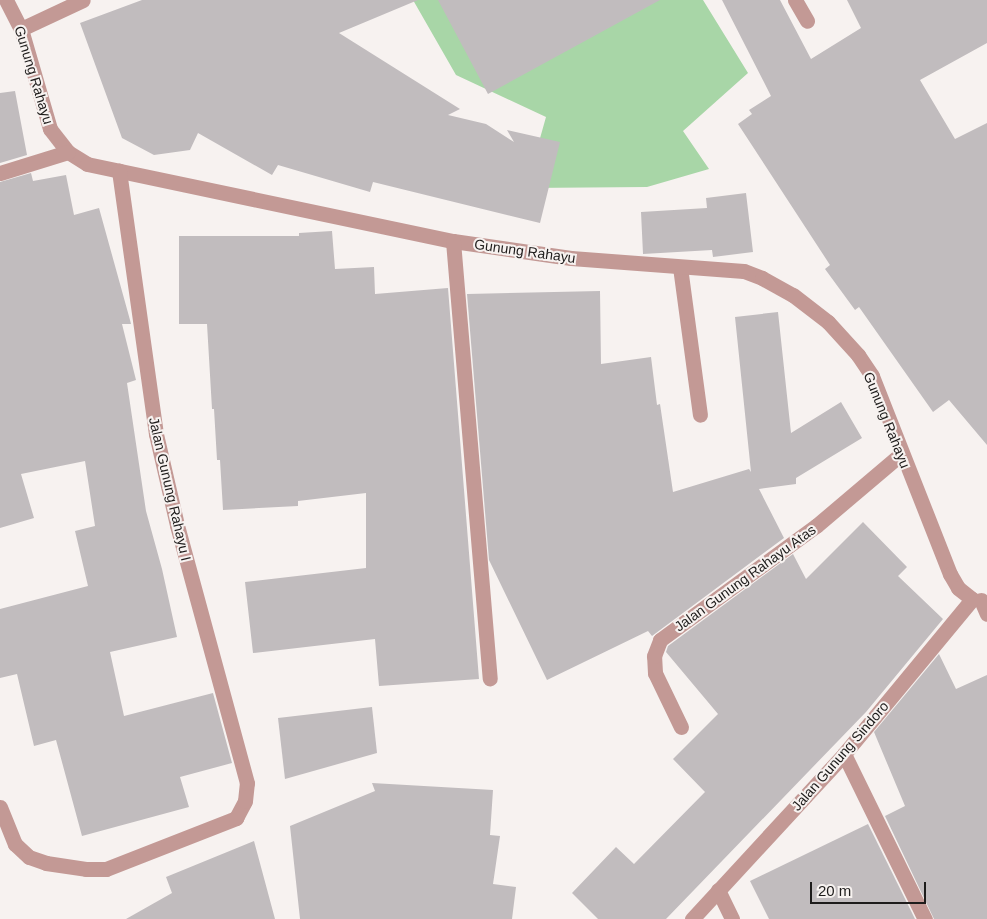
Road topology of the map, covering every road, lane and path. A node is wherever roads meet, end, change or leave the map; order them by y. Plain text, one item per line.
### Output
1 (6, 0) edge
2 (83, 0) edge
3 (795, 0) edge
4 (807, 22) dead end
5 (21, 28) junction
6 (68, 152) junction
7 (119, 172) junction
8 (0, 173) edge
9 (453, 241) junction
10 (680, 267) junction
11 (700, 415) dead end
12 (902, 454) junction
13 (980, 599) edge
14 (987, 614) edge
15 (490, 678) dead end
16 (681, 727) dead end
17 (844, 754) junction
18 (0, 807) edge
19 (718, 890) junction
20 (692, 919) edge
21 (732, 919) edge
22 (925, 919) edge

1 - 5 street, Gunung Rahayu
2 - 5 street
3 - 4 street
5 - 6 street, Gunung Rahayu
6 - 7 street, Gunung Rahayu
6 - 8 street
7 - 9 street, Gunung Rahayu
7 - 18 street, Jalan Gunung Rahayu I
9 - 10 street, Gunung Rahayu
9 - 15 street
10 - 11 street
10 - 12 street, Gunung Rahayu
12 - 13 street, Gunung Rahayu
12 - 16 street, Jalan Gunung Rahayu Atas
13 - 14 street, Gunung Rahayu
13 - 17 street, Jalan Gunung Sindoro
17 - 19 street, Jalan Gunung Sindoro
17 - 22 street
19 - 20 street, Jalan Gunung Sindoro
19 - 21 street

